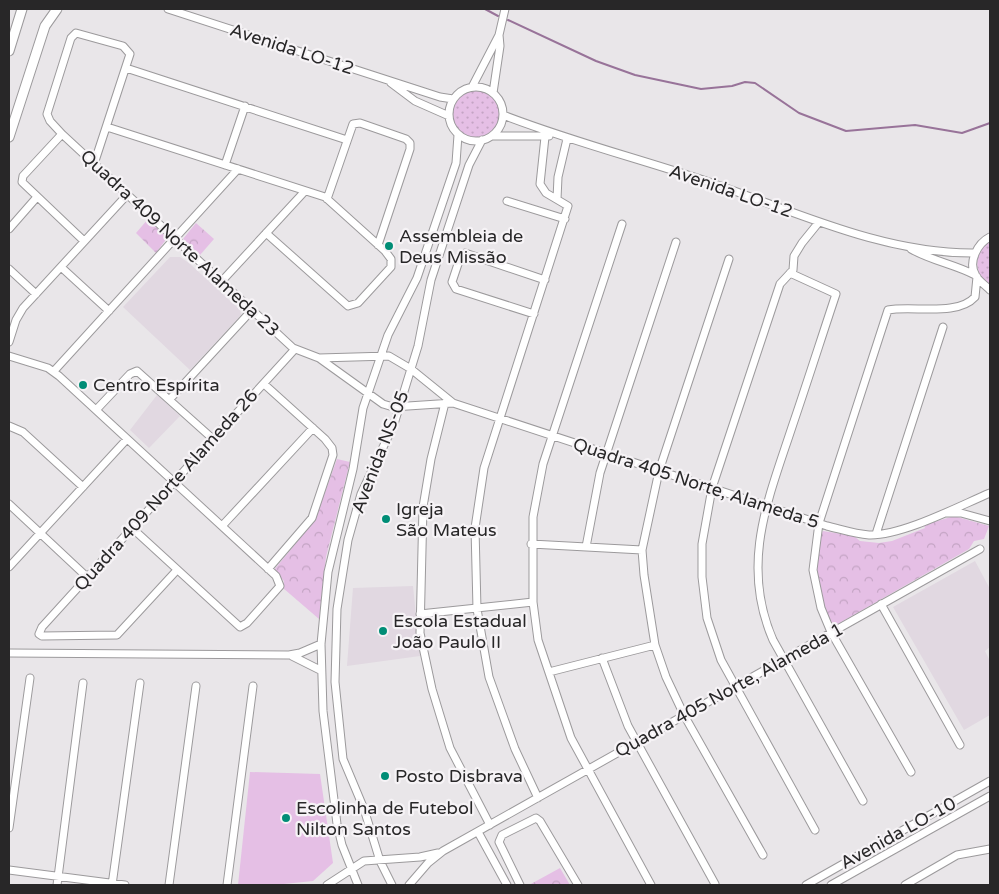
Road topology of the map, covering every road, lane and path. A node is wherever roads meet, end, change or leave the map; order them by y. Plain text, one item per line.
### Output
1 (22, 9) edge
2 (57, 9) edge
3 (168, 9) edge
4 (506, 9) edge
5 (499, 34) junction
6 (9, 52) edge
7 (126, 68) junction
8 (387, 80) junction
9 (472, 87) junction
10 (493, 93) junction
11 (453, 99) junction
12 (245, 106) junction
13 (503, 115) junction
14 (449, 116) junction
15 (107, 127) junction
16 (62, 134) junction
17 (458, 135) junction
18 (492, 136) junction
19 (556, 136) junction
20 (9, 137) edge
21 (546, 137) junction
22 (567, 139) junction
23 (347, 140) junction
24 (482, 140) junction
25 (94, 164) junction
26 (225, 165) junction
27 (238, 169) junction
28 (305, 191) junction
29 (127, 195) junction
30 (37, 197) junction
31 (327, 199) junction
32 (557, 199) junction
33 (507, 201) dead end
34 (565, 219) junction
35 (819, 222) junction
36 (622, 224) dead end
37 (9, 229) edge
38 (266, 232) junction
39 (990, 237) edge
40 (175, 239) junction
41 (84, 241) junction
42 (676, 242) dead end
43 (378, 245) junction
44 (907, 246) junction
45 (975, 253) junction
46 (729, 259) dead end
47 (61, 267) junction
48 (9, 269) edge
49 (790, 273) junction
50 (976, 276) junction
51 (545, 280) junction
52 (221, 282) junction
53 (990, 290) edge
54 (36, 294) junction
55 (252, 310) junction
56 (109, 311) junction
57 (534, 314) junction
58 (944, 327) dead end
59 (9, 342) edge
60 (295, 349) junction
61 (380, 355) junction
62 (9, 356) edge
63 (319, 358) junction
64 (411, 370) junction
65 (54, 371) junction
66 (264, 384) junction
67 (367, 394) junction
68 (170, 399) junction
69 (449, 403) junction
70 (400, 406) junction
71 (96, 410) junction
72 (500, 418) junction
73 (9, 426) edge
74 (313, 428) junction
75 (553, 436) junction
76 (127, 438) junction
77 (213, 439) junction
78 (606, 453) junction
79 (659, 471) junction
80 (174, 482) junction
81 (83, 486) junction
82 (712, 488) junction
83 (990, 493) edge
84 (9, 504) edge
85 (766, 506) junction
86 (940, 514) junction
87 (990, 522) edge
88 (819, 523) junction
89 (222, 526) junction
90 (132, 528) junction
91 (40, 533) junction
92 (876, 534) junction
93 (531, 544) junction
94 (586, 547) junction
95 (980, 549) dead end
96 (642, 550) junction
97 (9, 567) edge
98 (268, 569) junction
99 (177, 570) junction
100 (87, 577) junction
101 (532, 602) junction
102 (881, 604) junction
103 (477, 609) junction
104 (420, 614) junction
105 (831, 632) junction
106 (321, 644) junction
107 (655, 644) junction
108 (9, 653) edge
109 (289, 655) junction
110 (602, 658) junction
111 (783, 660) junction
112 (320, 670) junction
113 (549, 672) junction
114 (30, 678) dead end
115 (83, 683) dead end
116 (140, 683) dead end
117 (196, 686) dead end
118 (253, 686) dead end
119 (734, 687) junction
120 (684, 715) junction
121 (636, 742) junction
122 (960, 745) dead end
123 (587, 770) junction
124 (911, 772) dead end
125 (990, 781) edge
126 (990, 796) edge
127 (538, 798) junction
128 (862, 801) dead end
129 (490, 825) junction
130 (9, 828) edge
131 (814, 830) dead end
132 (478, 832) junction
133 (443, 851) junction
134 (987, 851) edge
135 (763, 855) dead end
136 (990, 858) edge
137 (380, 861) junction
138 (350, 868) junction
139 (9, 870) edge
140 (58, 876) junction
141 (112, 884) edge
142 (716, 884) dead end
143 (57, 885) edge
144 (125, 885) edge
145 (169, 885) edge
146 (227, 885) edge
147 (327, 885) edge
148 (358, 885) edge
149 (392, 885) edge
150 (409, 885) edge
151 (508, 885) edge
152 (520, 885) edge
153 (578, 885) edge
154 (651, 885) edge
155 (806, 885) edge
156 (831, 885) edge
157 (904, 885) edge

1 - 6 main road
2 - 20 main road
3 - 8 street, Avenida LO-12
4 - 5 street
5 - 9 street
5 - 10 street
7 - 12 street
7 - 15 street
7 - 16 street, Quadra 409 Norte Alameda 23
8 - 11 street, Avenida LO-12
8 - 14 street, Avenida LO-12
9 - 10 street
9 - 11 street
10 - 13 street
11 - 14 street
12 - 23 street
12 - 26 street
13 - 18 street
13 - 19 street, Avenida LO-12
14 - 17 street
15 - 25 street
15 - 26 street
16 - 25 street, Quadra 409 Norte Alameda 23
16 - 30 street
17 - 24 street
17 - 61 street, Avenida NS-05
18 - 21 street, Avenida LO-12
18 - 24 street
19 - 21 street, Avenida LO-12
19 - 22 street, Avenida LO-12
21 - 32 street
22 - 32 street
22 - 35 street, Avenida LO-12
23 - 31 street
23 - 43 street
24 - 64 street, Avenida NS-05
25 - 29 street, Quadra 409 Norte Alameda 23
26 - 27 street
27 - 28 street
27 - 40 street
28 - 31 street
28 - 38 street
29 - 40 street, Quadra 409 Norte Alameda 23
29 - 41 street
30 - 37 street
30 - 41 street
31 - 43 street
32 - 34 street
33 - 34 street
34 - 51 street
35 - 44 street, Avenida LO-12
35 - 49 street
36 - 75 street
38 - 43 street
38 - 52 street
39 - 45 street
40 - 52 street, Quadra 409 Norte Alameda 23
40 - 56 street
41 - 47 street
42 - 78 street
44 - 45 street, Avenida LO-12
44 - 50 street, Avenida LO-12
45 - 50 street
46 - 79 street
47 - 54 street
47 - 56 street
48 - 54 street
49 - 82 street
49 - 85 street
50 - 53 street
50 - 88 street
51 - 57 street
51 - 57 street
52 - 55 street, Quadra 409 Norte Alameda 23
54 - 59 street
55 - 60 street, Quadra 409 Norte Alameda 23
55 - 68 street
56 - 65 street
57 - 72 street
58 - 92 street
60 - 63 street, Quadra 409 Norte Alameda 23
60 - 66 street, Quadra 409 Norte Alameda 26
61 - 63 street, Quadra 409 Norte Alameda 23
61 - 64 street
61 - 67 street, Avenida NS-05
62 - 65 street
63 - 67 street, Quadra 409 Norte Alameda 23
64 - 69 street
64 - 70 street, Avenida NS-05
65 - 71 street
66 - 74 street
66 - 77 street, Quadra 409 Norte Alameda 26
67 - 70 street, Quadra 409 Norte Alameda 23
67 - 106 street, Avenida NS-05
68 - 71 street
68 - 77 street
69 - 70 street, Quadra 409 Norte Alameda 23
69 - 72 street, Quadra 405 Norte, Alameda 5
69 - 104 street
70 - 137 street, Avenida NS-05
71 - 76 street
72 - 75 street, Quadra 405 Norte, Alameda 5
72 - 103 street
73 - 81 street
74 - 89 street
74 - 98 street
75 - 78 street, Quadra 405 Norte, Alameda 5
75 - 93 street
76 - 80 street
76 - 81 street
77 - 80 street, Quadra 409 Norte Alameda 26
78 - 79 street, Quadra 405 Norte, Alameda 5
78 - 94 street
79 - 82 street, Quadra 405 Norte, Alameda 5
79 - 96 street
80 - 89 street
80 - 90 street, Quadra 409 Norte Alameda 26
81 - 91 street
82 - 85 street, Quadra 405 Norte, Alameda 5
82 - 119 street
83 - 86 street, Quadra 405 Norte, Alameda 5
84 - 91 street
85 - 88 street, Quadra 405 Norte, Alameda 5
85 - 111 street
86 - 87 street, Quadra 405 Norte, Alameda 5
86 - 92 street, Quadra 405 Norte, Alameda 5
88 - 92 street, Quadra 405 Norte, Alameda 5
88 - 105 street
89 - 98 street
90 - 99 street
90 - 100 street, Quadra 409 Norte Alameda 26
91 - 97 street
91 - 100 street
93 - 94 street
93 - 101 street
94 - 96 street
95 - 102 street, Quadra 405 Norte, Alameda 1
96 - 107 street
98 - 99 street
99 - 100 street, Quadra 409 Norte Alameda 26
101 - 103 street
101 - 113 street
102 - 105 street, Quadra 405 Norte, Alameda 1
102 - 122 street
103 - 104 street
103 - 127 street
104 - 129 street
105 - 111 street, Quadra 405 Norte, Alameda 1
105 - 124 street
106 - 109 street
106 - 112 street, Avenida NS-05
107 - 110 street
107 - 120 street
108 - 109 street
109 - 112 street
110 - 113 street
110 - 121 street
111 - 119 street, Quadra 405 Norte, Alameda 1
111 - 128 street
112 - 138 street, Avenida NS-05
113 - 123 street
114 - 130 street
115 - 140 street
116 - 141 street
117 - 145 street
118 - 146 street
119 - 120 street, Quadra 405 Norte, Alameda 1
119 - 131 street
120 - 121 street, Quadra 405 Norte, Alameda 1
120 - 135 street
121 - 123 street, Quadra 405 Norte, Alameda 1
121 - 142 street
123 - 127 street, Quadra 405 Norte, Alameda 1
123 - 154 street
125 - 155 street, Avenida LO-10
126 - 156 street, Avenida LO-10
127 - 129 street, Quadra 405 Norte, Alameda 1
129 - 132 street, Quadra 405 Norte, Alameda 1
132 - 133 street, Quadra 405 Norte, Alameda 1
132 - 151 street
133 - 137 street
133 - 150 street
134 - 136 street
134 - 157 street
137 - 138 street
137 - 149 street, Avenida NS-05
138 - 147 street
138 - 148 street, Avenida NS-05
139 - 140 street
140 - 141 street
140 - 143 street
141 - 144 street
152 - 153 street

